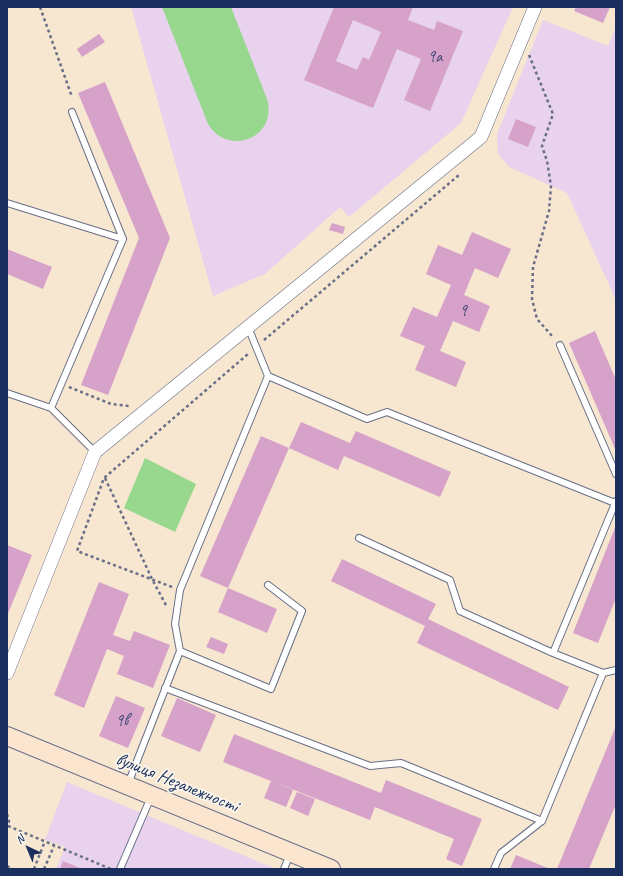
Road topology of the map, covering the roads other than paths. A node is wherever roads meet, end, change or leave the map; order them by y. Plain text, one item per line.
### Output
1 (535, 7) edge
2 (72, 112) dead end
3 (7, 203) edge
4 (123, 239) junction
5 (248, 327) junction
6 (560, 345) road end
7 (268, 376) junction
8 (7, 393) edge
9 (51, 408) junction
10 (95, 452) junction
11 (616, 474) edge
12 (616, 502) edge
13 (359, 538) dead end
14 (268, 585) dead end
15 (180, 651) junction
16 (553, 653) junction
17 (616, 670) edge
18 (7, 673) edge
19 (603, 673) junction
20 (165, 688) junction
21 (7, 736) edge
22 (127, 785) junction
23 (151, 795) junction
24 (542, 821) junction
25 (290, 852) junction
26 (322, 867) edge
27 (120, 869) edge
28 (284, 869) edge
29 (494, 869) edge

1 - 5 street
2 - 4 lane
3 - 4 lane
4 - 9 lane
5 - 7 lane
5 - 10 street
6 - 11 lane
7 - 12 lane
7 - 15 lane
8 - 9 lane
9 - 10 lane
10 - 18 street
12 - 16 lane
13 - 16 lane
14 - 15 lane
15 - 20 lane
16 - 19 lane
17 - 19 lane
19 - 24 lane
20 - 22 lane
20 - 24 lane
21 - 22 main road, вулиця Незалежності
22 - 23 main road, вулиця Незалежності
23 - 25 main road, вулиця Незалежності
23 - 27 lane
24 - 29 lane
25 - 26 main road, вулиця Незалежності
25 - 28 lane

